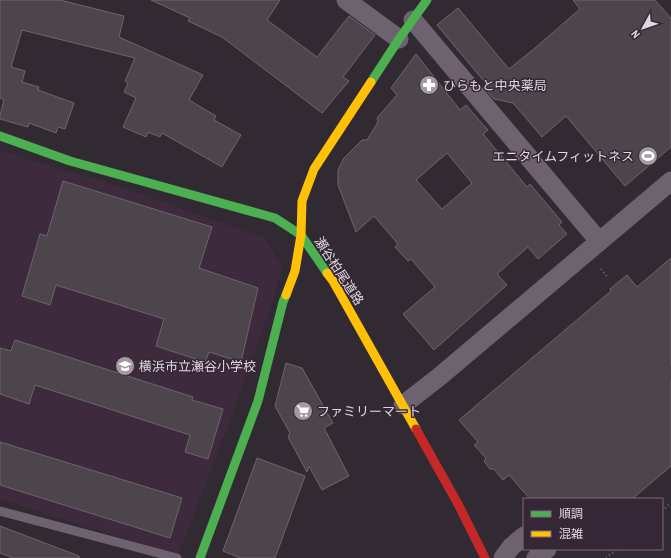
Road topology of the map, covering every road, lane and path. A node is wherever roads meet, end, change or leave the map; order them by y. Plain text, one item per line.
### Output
1 (346, 0) edge
2 (427, 0) edge
3 (413, 20) junction
4 (399, 39) junction
5 (0, 136) edge
6 (671, 181) edge
7 (300, 235) junction
8 (599, 241) junction
9 (403, 405) junction
10 (671, 503) edge
11 (663, 510) edge
12 (0, 511) edge
13 (523, 537) edge
14 (546, 550) edge
15 (616, 550) edge
16 (177, 558) edge
17 (200, 558) edge
18 (485, 558) edge
19 (503, 558) edge
20 (536, 558) edge
21 (606, 558) edge

1 - 4 street
2 - 3 main road
3 - 4 main road
3 - 8 street
4 - 7 main road
5 - 7 main road, 瀬谷柏尾道路
6 - 8 street
7 - 9 main road, 瀬谷柏尾道路
7 - 17 main road
8 - 9 street
9 - 18 main road, 瀬谷柏尾道路
10 - 11 path
12 - 16 lane
13 - 19 street
14 - 20 street
15 - 21 path

